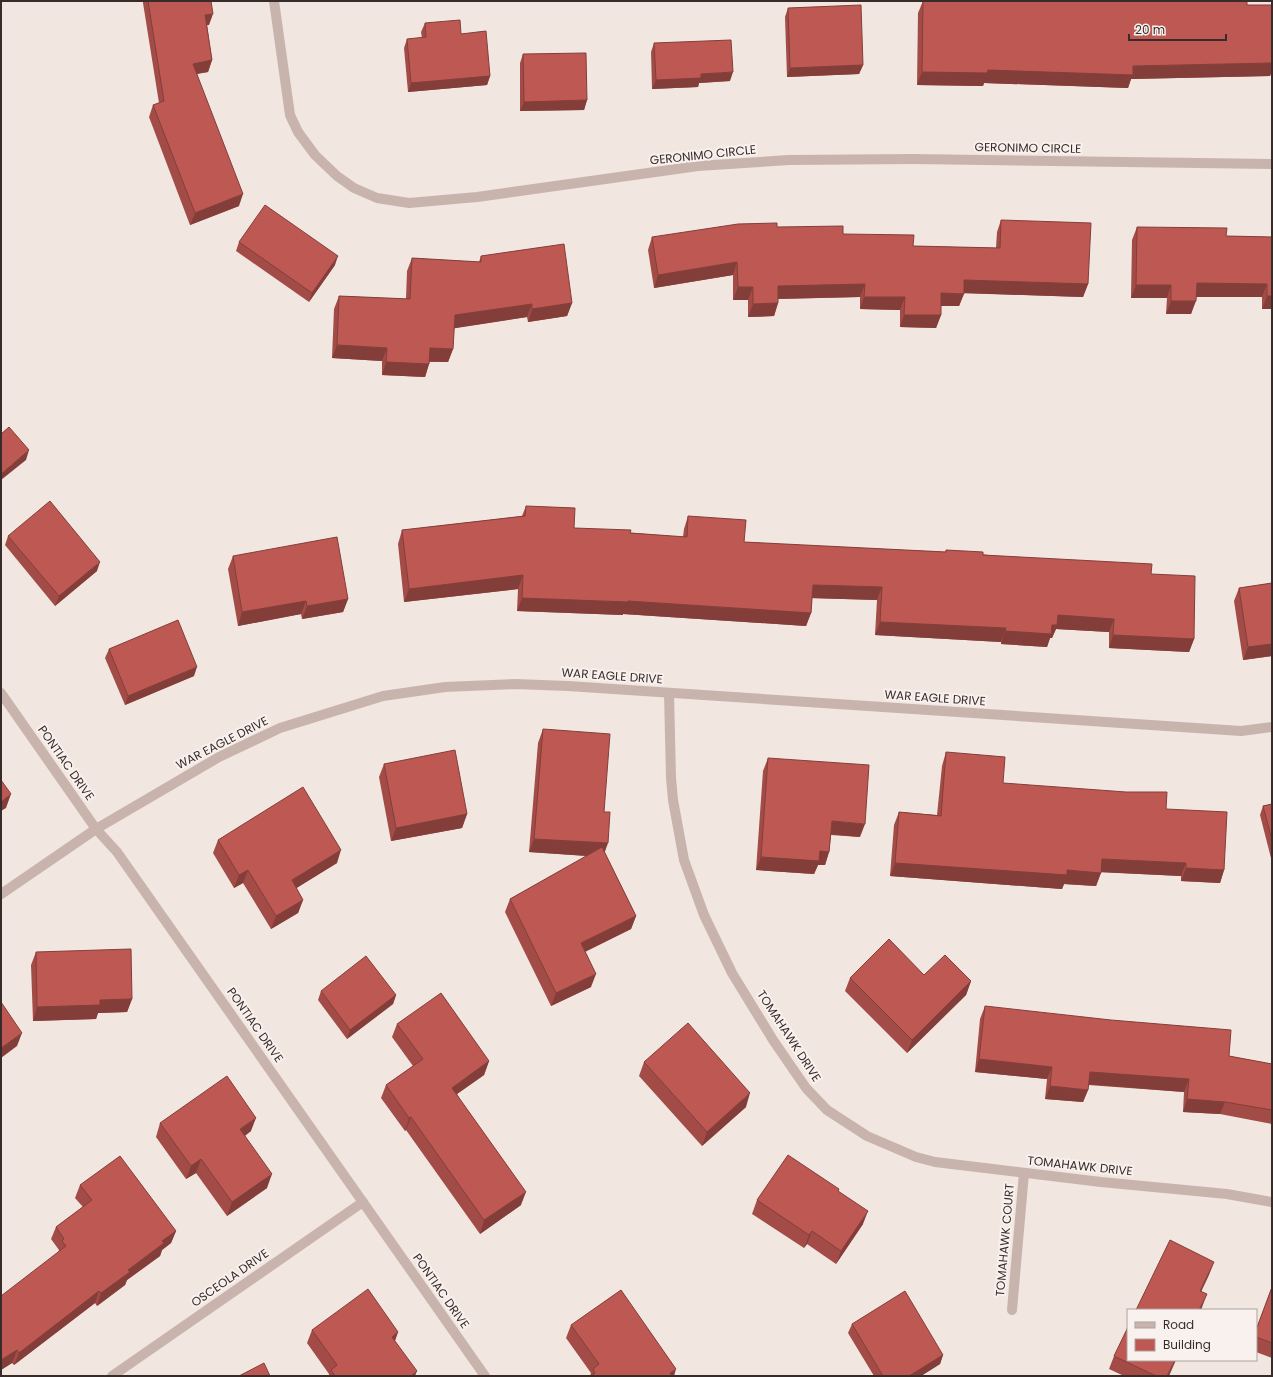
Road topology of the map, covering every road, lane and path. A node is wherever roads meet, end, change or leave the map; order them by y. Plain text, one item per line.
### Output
1 (274, 1) edge
2 (1272, 164) edge
3 (1, 693) edge
4 (670, 693) junction
5 (1272, 727) edge
6 (96, 829) junction
7 (1, 894) edge
8 (1024, 1173) junction
9 (363, 1202) junction
10 (1272, 1202) edge
11 (1012, 1310) dead end
12 (112, 1376) edge
13 (485, 1376) edge

1 - 2 street, GERONIMO CIRCLE
3 - 6 street, PONTIAC DRIVE
4 - 5 street, WAR EAGLE DRIVE
4 - 6 street, WAR EAGLE DRIVE
4 - 8 street, TOMAHAWK DRIVE
6 - 7 street, WAR EAGLE DRIVE
6 - 9 street, PONTIAC DRIVE
8 - 10 street, TOMAHAWK DRIVE
8 - 11 street, TOMAHAWK COURT
9 - 12 street, OSCEOLA DRIVE
9 - 13 street, PONTIAC DRIVE

